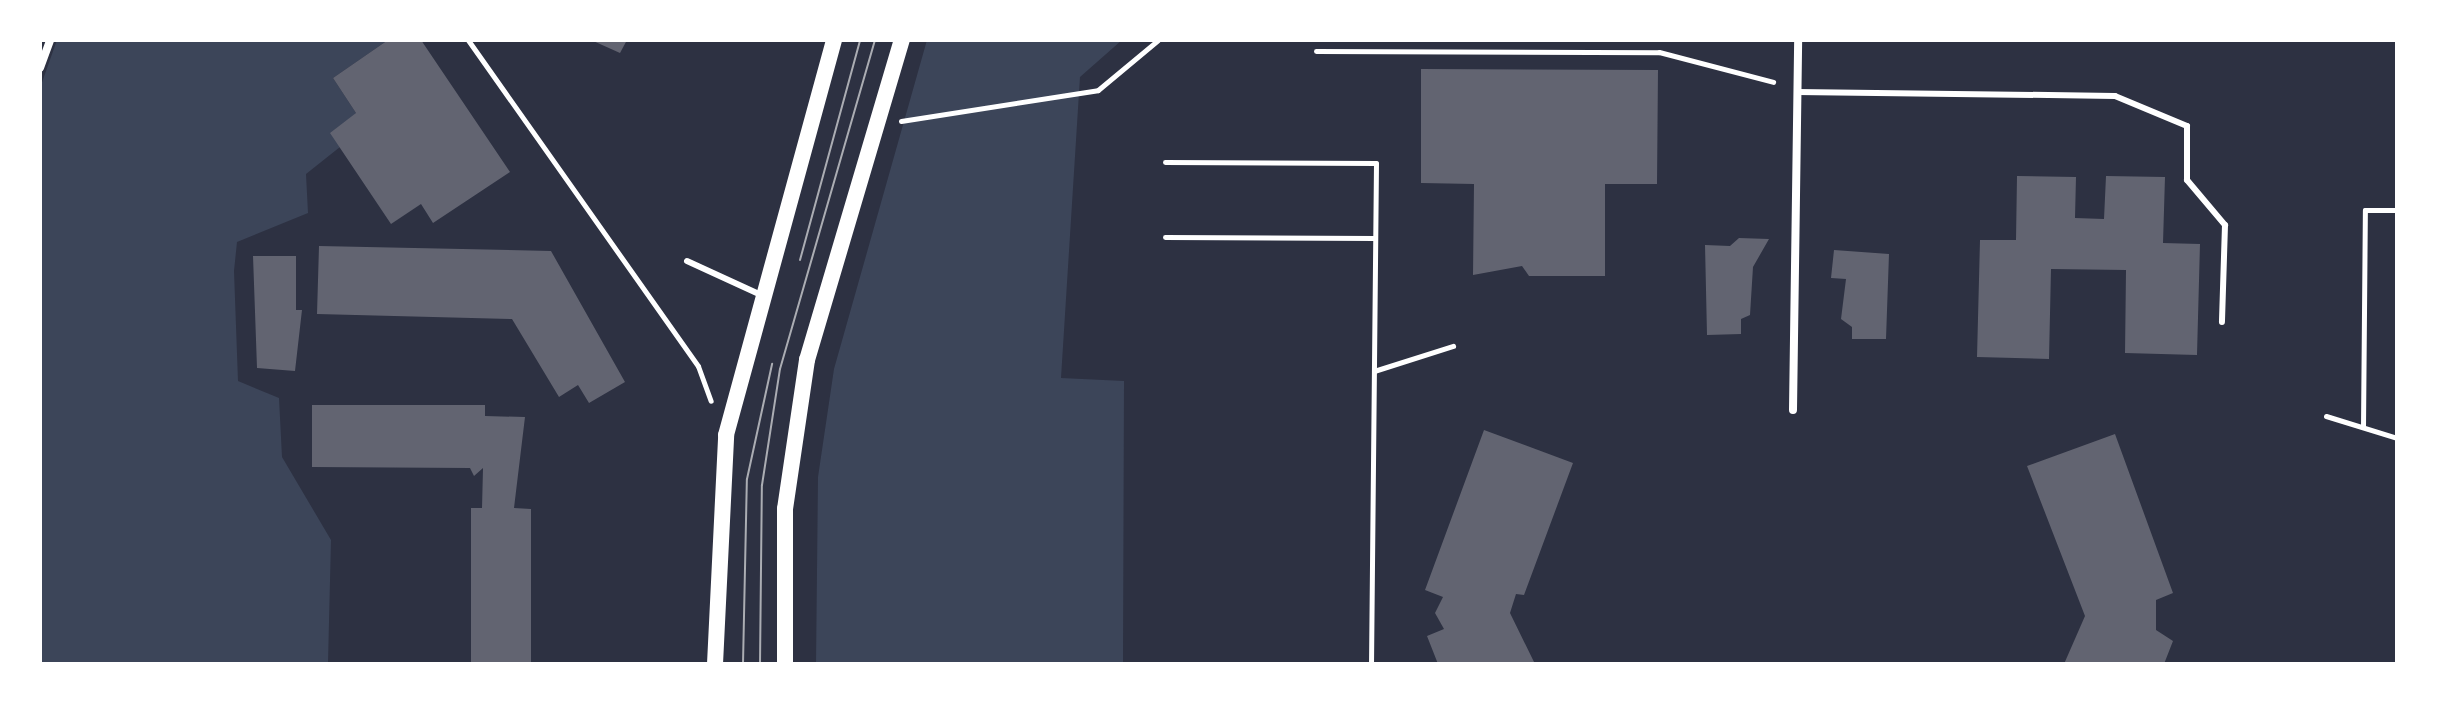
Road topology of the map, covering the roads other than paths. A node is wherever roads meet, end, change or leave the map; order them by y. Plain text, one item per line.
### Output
1 (50, 40) edge
2 (834, 40) edge
3 (902, 40) edge
4 (1798, 40) edge
5 (40, 68) edge
6 (1797, 92) junction
7 (687, 261) dead end
8 (761, 295) junction
9 (2222, 322) dead end
10 (1793, 410) dead end
11 (715, 664) edge
12 (785, 664) edge

1 - 5 street
2 - 8 main road
3 - 12 main road
4 - 6 street
6 - 9 lane
6 - 10 street
7 - 8 lane
8 - 11 main road

